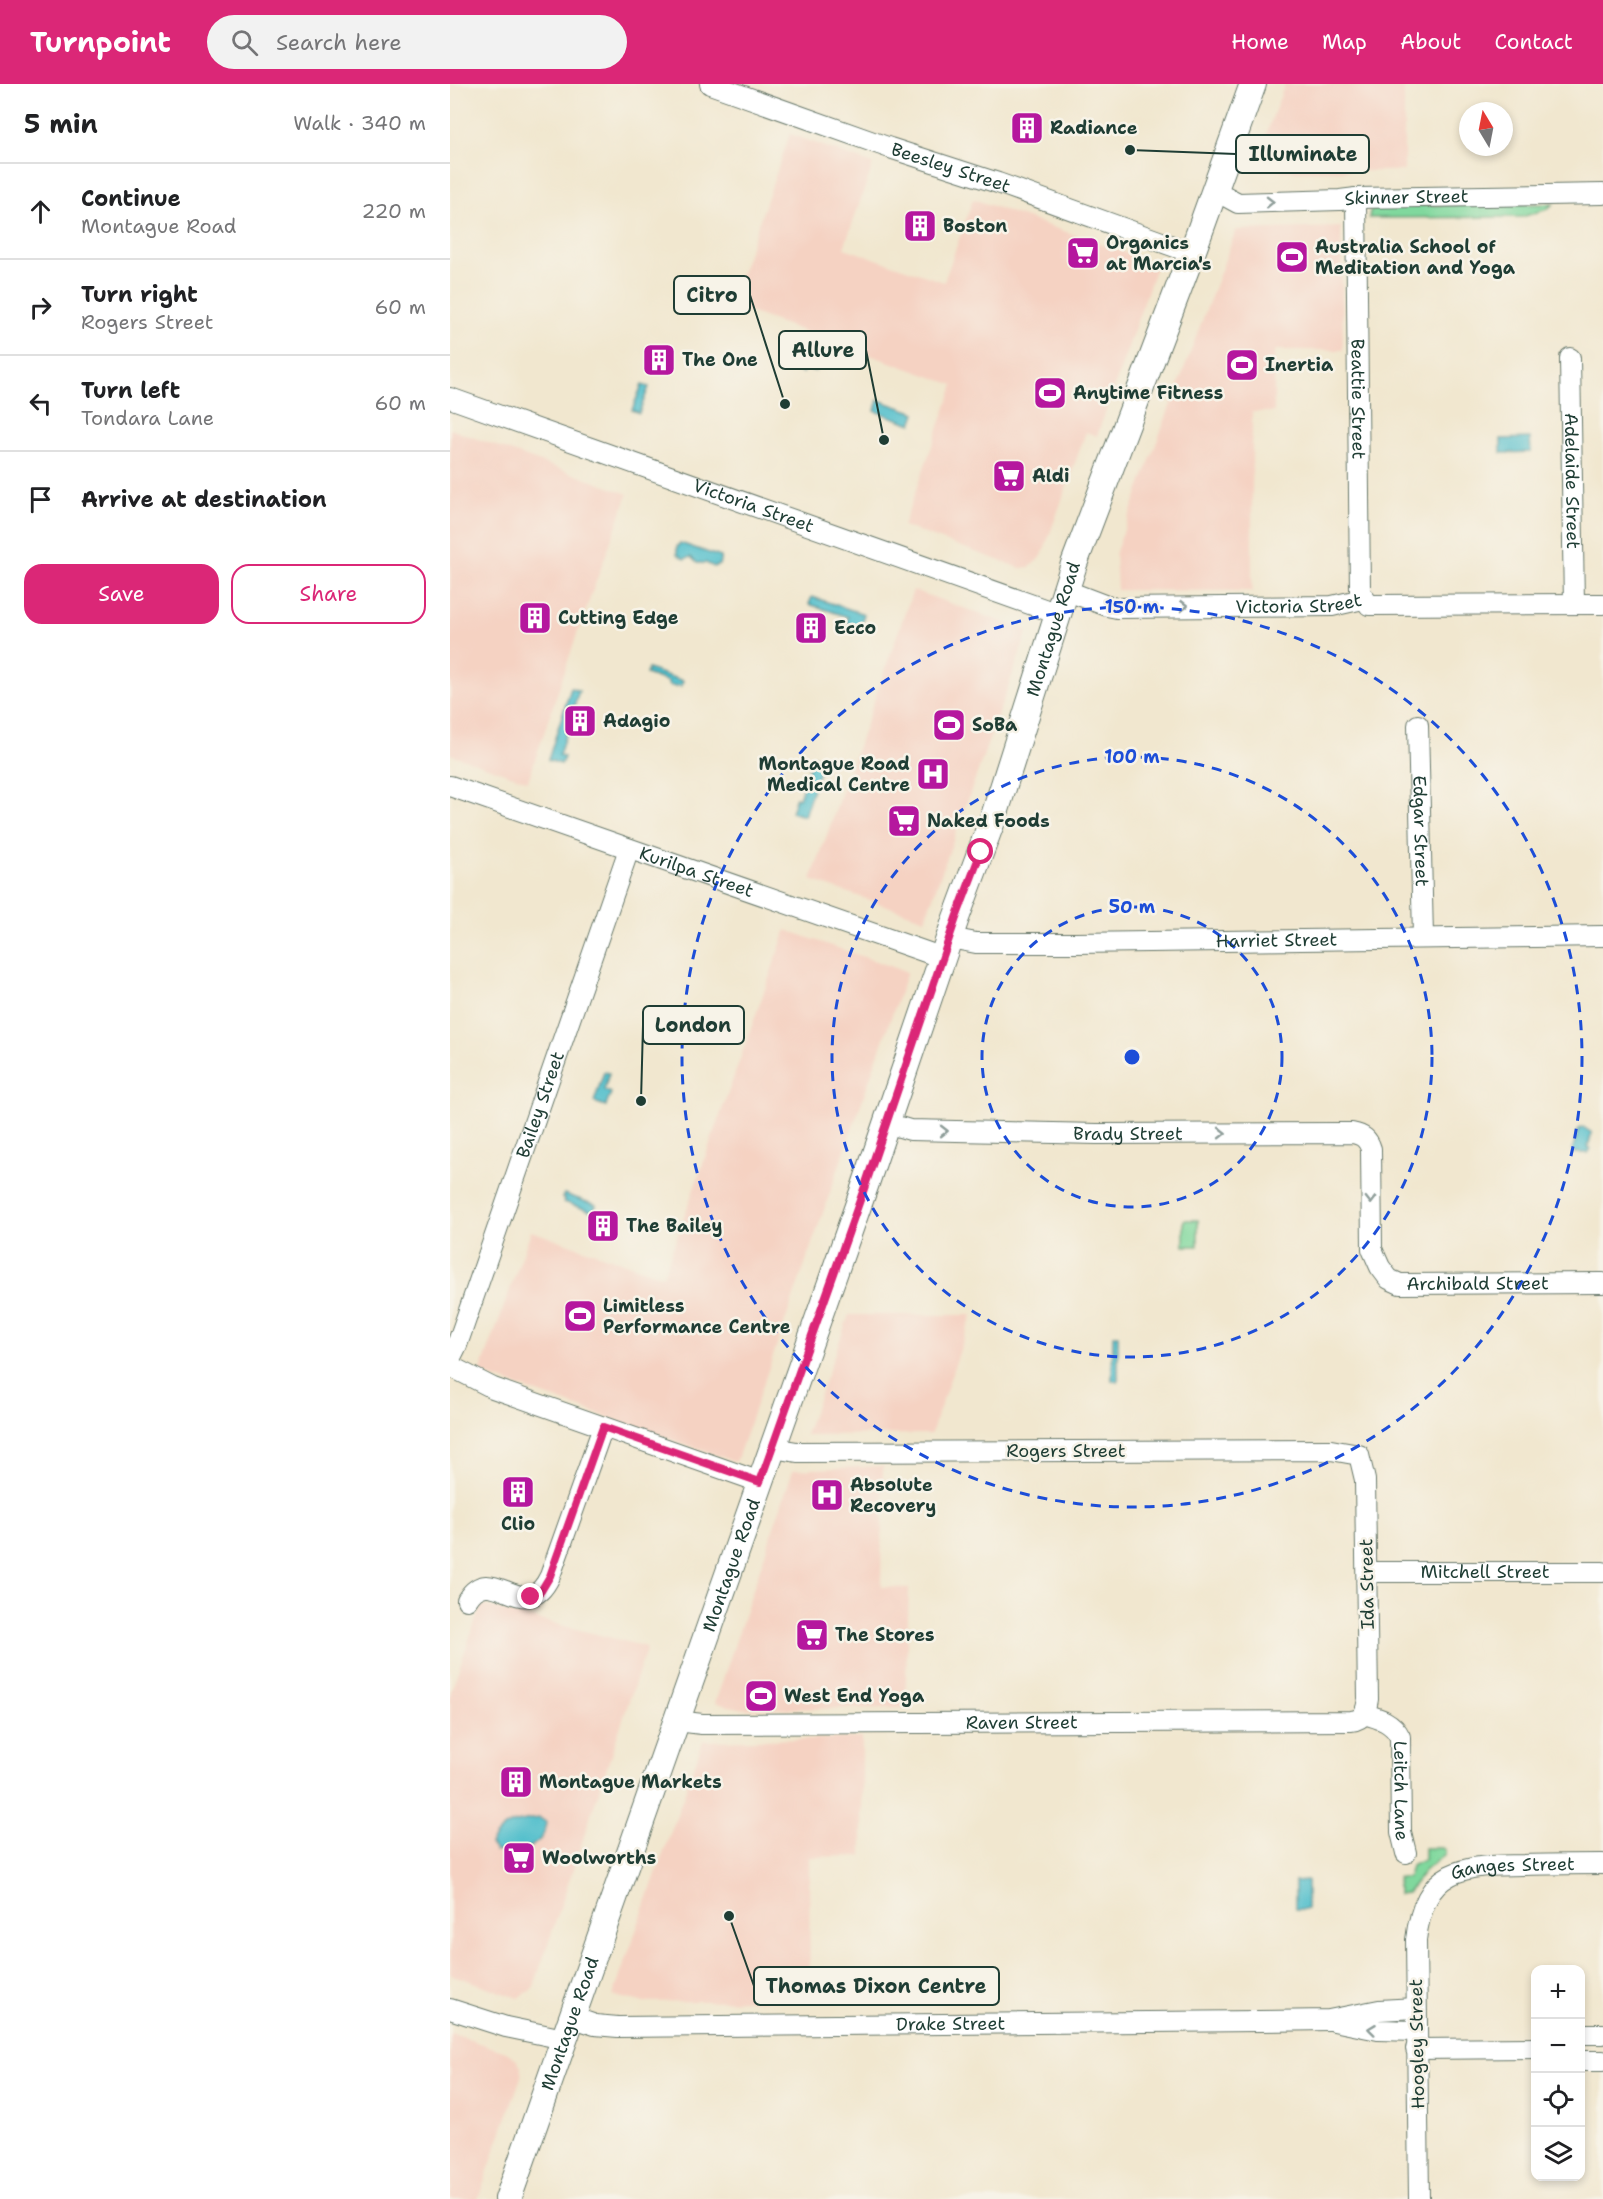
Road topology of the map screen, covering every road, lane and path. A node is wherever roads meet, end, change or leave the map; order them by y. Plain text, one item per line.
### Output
1 (710, 84) edge
2 (1252, 84) edge
3 (1214, 190) junction
4 (1603, 194) edge
5 (1356, 198) junction
6 (1192, 253) junction
7 (1570, 358) dead end
8 (450, 398) edge
9 (1363, 599) junction
10 (1062, 602) junction
11 (1574, 604) junction
12 (1603, 604) edge
13 (1418, 725) dead end
14 (450, 786) edge
15 (629, 849) junction
16 (1603, 936) edge
17 (1423, 937) junction
18 (947, 948) junction
19 (886, 1123) junction
20 (1369, 1141) joint
21 (1603, 1283) edge
22 (450, 1359) edge
23 (450, 1366) edge
24 (603, 1427) junction
25 (774, 1444) junction
26 (1359, 1455) joint
27 (760, 1482) junction
28 (1367, 1572) junction
29 (1603, 1572) edge
30 (467, 1600) dead end
31 (1364, 1714) junction
32 (677, 1721) junction
33 (1406, 1853) dead end
34 (1603, 1864) edge
35 (1431, 1892) joint
36 (1416, 2008) junction
37 (450, 2009) edge
38 (1329, 2020) junction
39 (568, 2028) junction
40 (1585, 2034) edge
41 (1603, 2034) edge
42 (1417, 2040) junction
43 (1531, 2048) edge
44 (1585, 2061) edge
45 (1603, 2061) edge
46 (508, 2199) edge
47 (1419, 2199) edge

1 - 6 street, Beesley Street
2 - 3 street, Montague Road
3 -> 5 street, Skinner Street
3 - 6 street, Montague Road
4 - 5 street, Skinner Street
5 - 9 street, Beattie Street
6 - 10 street, Montague Road
7 - 11 street, Adelaide Street
8 - 10 street, Victoria Street
10 -> 9 street, Victoria Street
9 - 11 street, Victoria Street
10 - 18 street, Montague Road
11 - 12 street, Victoria Street
13 - 17 street, Edgar Street
14 - 15 street, Kurilpa Street
15 - 18 street, Kurilpa Street
15 - 22 street, Bailey Street
16 - 17 street, Harriet Street
17 - 18 street, Harriet Street
18 - 19 street, Montague Road
19 -> 20 street, Brady Street
19 - 25 street, Montague Road
20 -> 21 street, Archibald Street
23 - 24 street
24 - 27 street
24 - 30 street
25 - 26 street, Rogers Street
25 - 27 street, Montague Road
26 - 28 street, Ida Street
27 - 32 street, Montague Road
28 - 29 street, Mitchell Street
28 - 31 street, Ida Street
31 - 32 street, Raven Street
31 - 33 street, Leitch Lane
32 - 39 street, Montague Road
34 - 35 street, Ganges Street
35 - 36 street, Hoogley Street
36 - 38 street, Drake Street
36 - 42 street, Hoogley Street
37 - 39 street, Drake Street
38 - 39 street, Drake Street
42 -> 38 street, Drake Street
39 - 46 street, Montague Road
40 - 41 street
42 - 43 street, Drake Street
42 - 47 street, Hoogley Street
44 - 45 street

